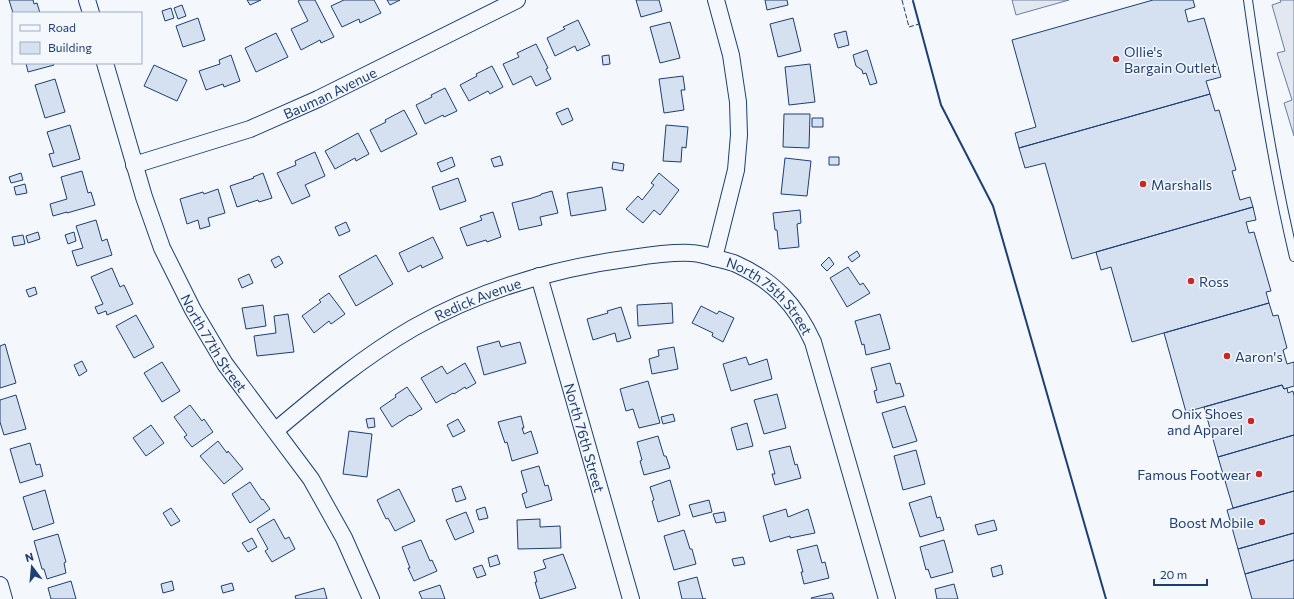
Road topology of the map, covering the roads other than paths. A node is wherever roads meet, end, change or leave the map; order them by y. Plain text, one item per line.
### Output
1 (87, 0) edge
2 (517, 0) edge
3 (716, 0) edge
4 (1248, 0) edge
5 (91, 12) edge
6 (105, 64) edge
7 (134, 165) junction
8 (1294, 257) edge
9 (714, 258) junction
10 (539, 276) junction
11 (276, 430) junction
12 (0, 585) edge
13 (4, 599) edge
14 (371, 599) edge
15 (631, 599) edge
16 (887, 599) edge

1 - 5 street
2 - 7 street, Bauman Avenue
3 - 9 street, North 75th Street
4 - 8 lane
6 - 7 street, North 77th Street
7 - 11 street, North 77th Street
9 - 10 street, Redick Avenue
9 - 16 street, North 75th Street
10 - 11 street, Redick Avenue
10 - 15 street, North 76th Street
11 - 14 street, North 77th Street
12 - 13 street

